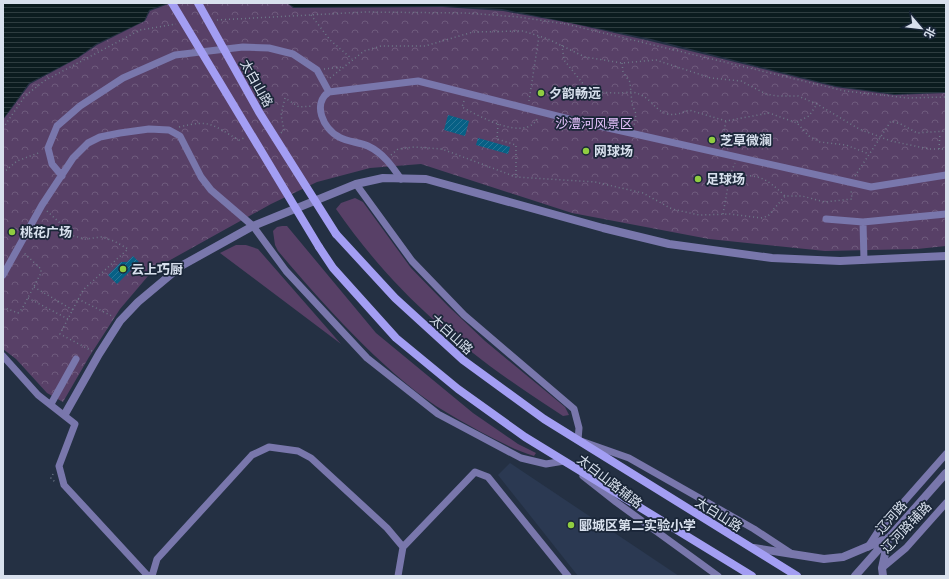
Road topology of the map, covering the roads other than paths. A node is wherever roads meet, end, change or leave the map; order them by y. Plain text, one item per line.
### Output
1 (172, 3) edge
2 (198, 3) edge
3 (329, 92) junction
4 (946, 175) edge
5 (62, 176) junction
6 (401, 179) junction
7 (356, 184) junction
8 (946, 214) edge
9 (826, 220) dead end
10 (863, 222) junction
11 (253, 226) junction
12 (946, 256) edge
13 (864, 260) junction
14 (3, 275) edge
15 (3, 356) edge
16 (76, 359) dead end
17 (51, 404) junction
18 (65, 414) junction
19 (578, 440) junction
20 (946, 454) edge
21 (564, 461) junction
22 (946, 474) edge
23 (946, 502) edge
24 (888, 538) junction
25 (403, 547) junction
26 (868, 547) junction
27 (751, 548) junction
28 (796, 556) junction
29 (882, 572) edge
30 (744, 573) edge
31 (143, 576) edge
32 (152, 576) edge
33 (398, 576) edge
34 (568, 576) edge
35 (718, 576) edge
36 (752, 576) edge
37 (797, 576) edge
38 (855, 576) edge

1 - 21 main road, bridge
2 - 19 main road, 太白山路, bridge
3 - 4 street
3 - 5 street
3 - 6 street
5 - 11 street
5 - 14 street
6 - 7 street
6 - 13 street
7 - 11 street
7 - 19 street
8 - 10 street
9 - 10 street
10 - 13 street
11 - 18 street
11 - 21 street
12 - 13 street
15 - 17 street
16 - 17 street
17 - 18 street
18 - 31 street
19 - 27 main road, 太白山路
19 - 28 street, 太白山路辅路
20 - 26 street, 辽河路辅路
21 - 30 main road
21 - 35 street, 太白山路辅路
22 - 24 street, 辽河路
23 - 29 street, 辽河路辅路
24 - 26 street
24 - 29 street
24 - 38 street, 辽河路
25 - 32 street
25 - 33 street
25 - 34 street
26 - 28 street
27 - 28 street
27 - 37 main road, 太白山路
30 - 36 main road

